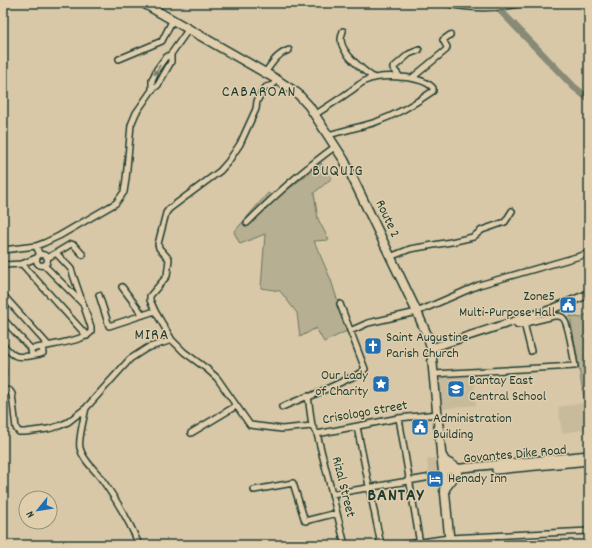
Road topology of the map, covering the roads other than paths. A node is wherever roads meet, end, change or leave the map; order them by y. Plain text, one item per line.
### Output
1 (142, 3) edge
2 (450, 3) edge
3 (518, 3) edge
4 (172, 21) junction
5 (188, 30) junction
6 (343, 31) dead end
7 (450, 35) dead end
8 (289, 50) dead end
9 (419, 50) dead end
10 (171, 54) junction
11 (119, 59) dead end
12 (266, 73) junction
13 (400, 77) junction
14 (374, 78) junction
15 (412, 78) junction
16 (276, 79) junction
17 (152, 90) junction
18 (316, 114) junction
19 (329, 135) junction
20 (336, 146) junction
21 (512, 211) dead end
22 (247, 223) dead end
23 (36, 246) junction
24 (3, 250) edge
25 (56, 253) junction
26 (83, 255) dead end
27 (589, 255) edge
28 (38, 256) junction
29 (390, 257) junction
30 (47, 258) junction
31 (22, 264) junction
32 (3, 265) edge
33 (44, 265) junction
34 (122, 287) dead end
35 (589, 294) edge
36 (3, 295) edge
37 (99, 295) dead end
38 (83, 303) junction
39 (340, 304) dead end
40 (155, 311) junction
41 (417, 312) junction
42 (142, 315) junction
43 (3, 320) edge
44 (524, 323) junction
45 (517, 325) dead end
46 (350, 331) junction
47 (87, 336) junction
48 (172, 340) junction
49 (3, 345) edge
50 (48, 346) junction
51 (42, 347) junction
52 (431, 348) junction
53 (31, 349) junction
54 (531, 351) dead end
55 (32, 355) junction
56 (3, 370) edge
57 (434, 374) junction
58 (3, 375) edge
59 (3, 389) edge
60 (309, 397) junction
61 (236, 406) junction
62 (282, 407) dead end
63 (86, 408) junction
64 (438, 414) junction
65 (399, 418) junction
66 (312, 426) junction
67 (357, 427) junction
68 (191, 434) dead end
69 (317, 434) junction
70 (441, 453) junction
71 (589, 456) edge
72 (572, 460) junction
73 (589, 461) edge
74 (457, 471) junction
75 (443, 472) junction
76 (409, 480) junction
77 (369, 488) junction
78 (254, 490) dead end
79 (444, 490) junction
80 (332, 494) junction
81 (337, 513) junction
82 (589, 532) edge
83 (450, 542) edge
84 (420, 543) edge
85 (139, 545) edge
86 (346, 545) edge
87 (381, 545) edge
88 (401, 545) edge

1 - 4 highway, Route 2
2 - 3 main road
4 - 5 highway, Route 2
4 - 11 street
5 - 10 street
5 - 12 highway, Route 2
6 - 14 street
7 - 15 street
8 - 12 street
9 - 13 street
10 - 17 street
10 -> 17 street
12 - 16 highway, Route 2
13 - 14 street
13 - 15 street
14 - 18 street
15 - 19 street
16 - 18 highway, Route 2
16 - 40 street
17 - 23 street
18 - 19 highway, Route 2
19 - 20 highway, Route 2
20 - 22 street
20 - 29 highway, Route 2
21 - 29 street
23 - 24 street
23 - 28 street
25 - 26 street
25 - 30 street
25 - 38 street
27 - 41 street
28 - 30 street
28 - 31 street
28 - 33 street
29 - 41 highway, Route 2
30 - 33 street
31 - 32 street
31 - 47 street
33 - 38 street
34 - 42 street
35 - 52 main road
36 - 50 street
37 - 42 street
38 - 47 street
39 - 46 street
40 - 42 street
40 - 48 street, Crisologo Street
41 - 46 street
41 - 52 highway, Route 2
43 - 53 street
44 - 45 street
44 - 54 street
44 - 57 street
46 - 60 street
47 - 50 street
48 - 61 street, Crisologo Street
48 - 63 street
49 - 55 street
50 - 51 street
51 - 53 street
51 - 55 street
52 - 57 highway, Route 2
53 - 55 street
56 - 58 street
57 - 64 highway, Route 2
59 - 63 street
60 - 62 street
60 - 66 street
61 - 66 street, Crisologo Street
61 - 68 street
63 - 85 street
64 - 65 street, Crisologo Street
64 - 70 highway, Route 2
65 - 67 street, Crisologo Street
65 - 76 street
66 - 69 street, Crisologo Street
67 - 69 street, Crisologo Street
67 - 77 street
69 - 80 street, Rizal Street
70 - 74 highway
70 - 75 highway, Route 2
71 - 72 main road, Govantes Dike Road
72 - 73 main road, Govantes Dike Road
72 - 74 main road, Govantes Dike Road
74 - 75 main road, Govantes Dike Road
74 - 79 highway
75 - 76 street
75 - 79 highway, Route 2
76 - 77 street
76 - 84 street
77 - 80 street
77 - 87 street
78 - 81 street
79 - 83 highway, Route 2
80 - 81 street, Rizal Street
81 - 86 street, Rizal Street
82 - 83 street
83 - 84 street
84 - 88 street

